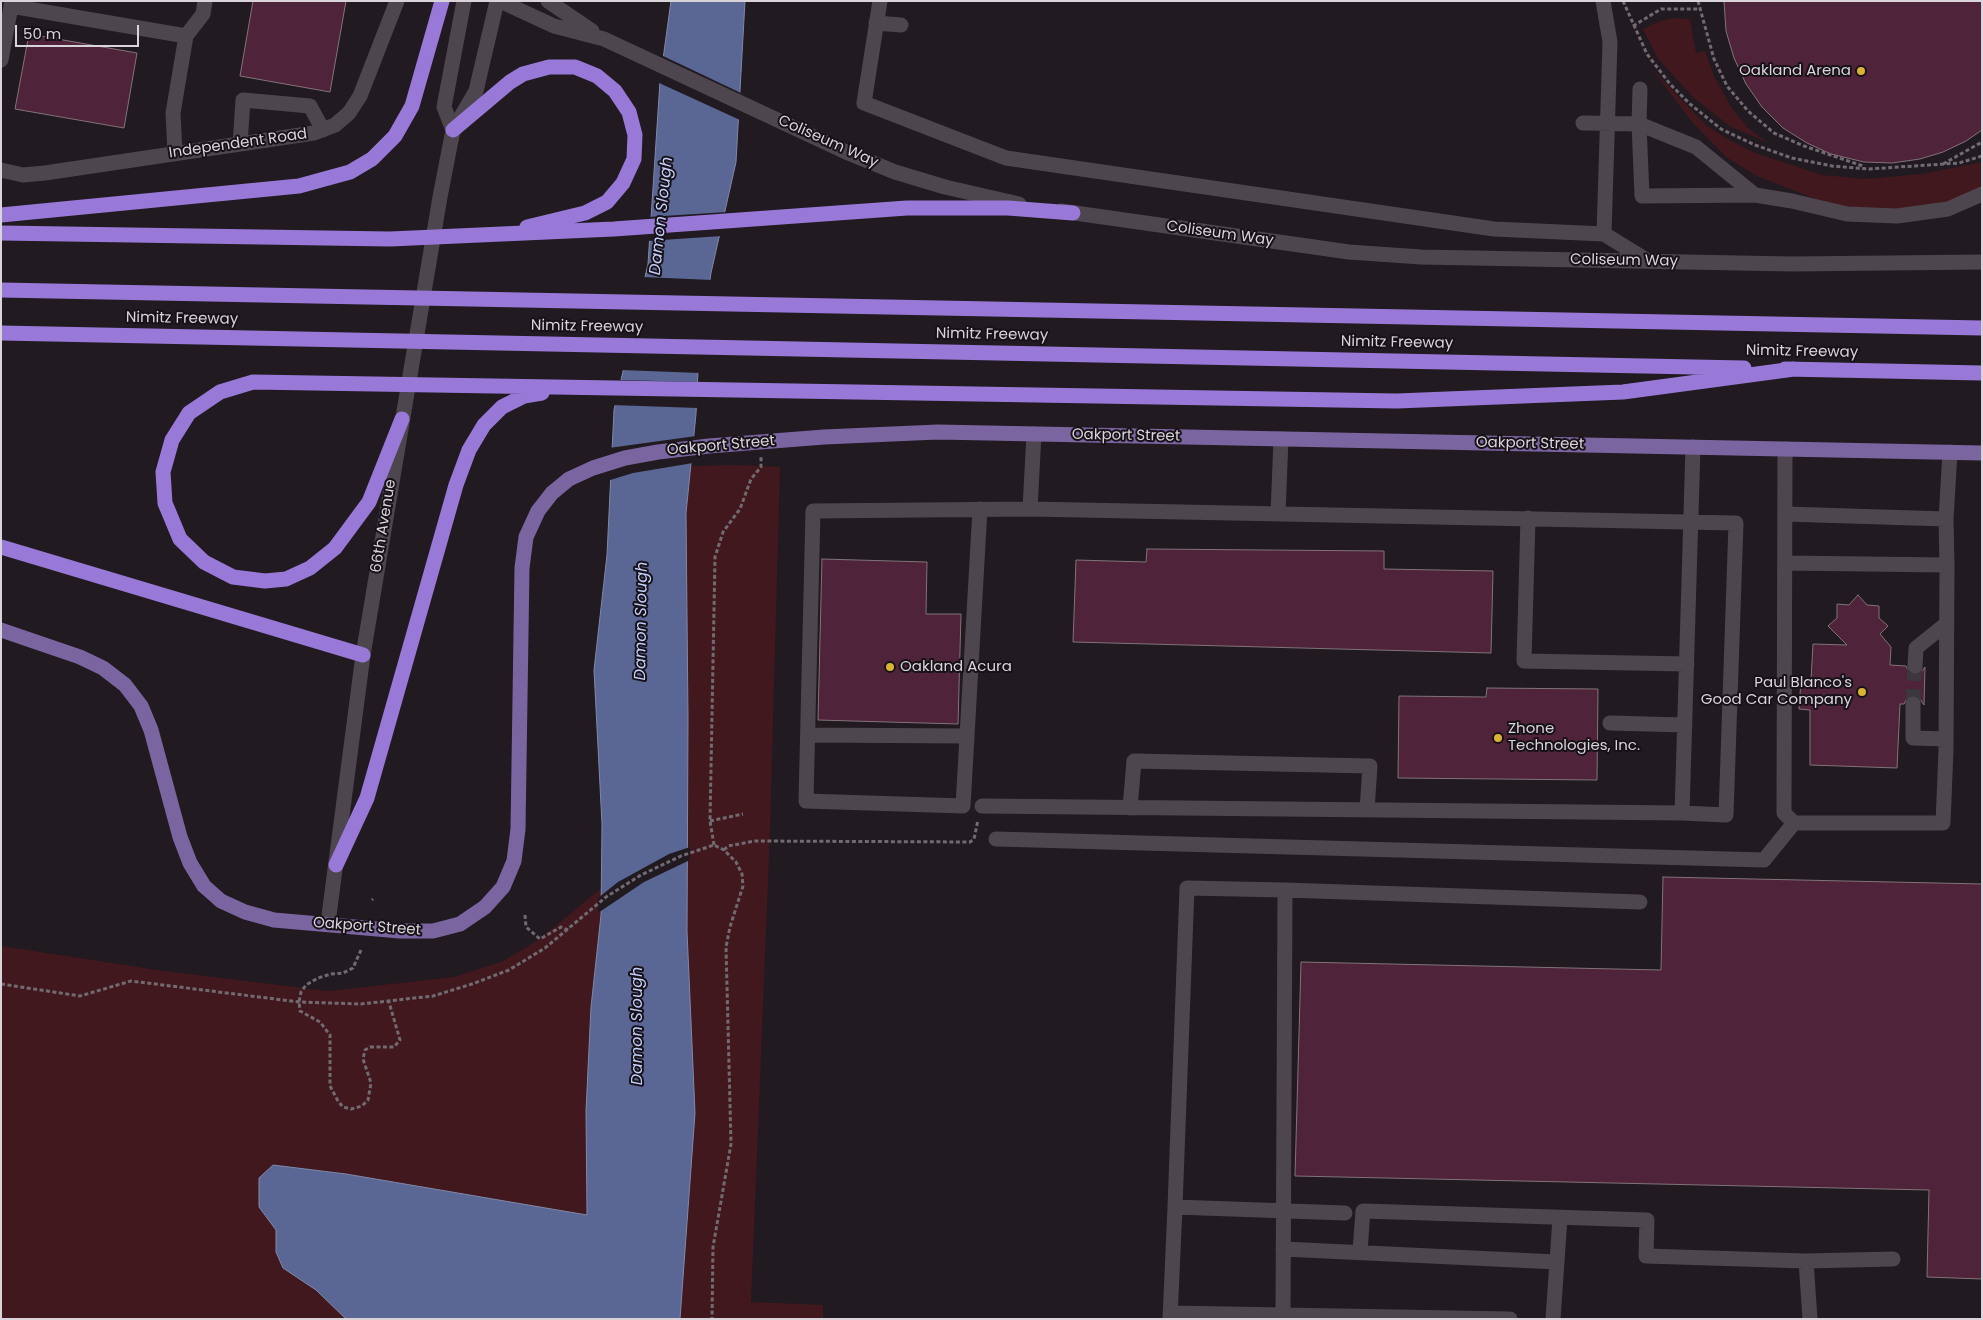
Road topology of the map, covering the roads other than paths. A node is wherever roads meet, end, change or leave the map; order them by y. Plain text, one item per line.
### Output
1 (205, 1) edge
2 (397, 1) edge
3 (442, 1) edge
4 (464, 1) edge
5 (498, 1) edge
6 (548, 1) edge
7 (880, 1) edge
8 (1604, 1) edge
9 (11, 4) edge
10 (876, 23) junction
11 (902, 24) dead end
12 (186, 36) junction
13 (604, 39) junction
14 (1, 60) edge
15 (1640, 89) dead end
16 (1608, 122) junction
17 (1582, 123) dead end
18 (1639, 124) junction
19 (323, 130) junction
20 (453, 130) junction
21 (240, 144) junction
22 (175, 153) junction
23 (1, 170) edge
24 (1982, 194) edge
25 (1755, 195) junction
26 (1073, 214) junction
27 (1, 215) edge
28 (1, 234) edge
29 (1604, 234) junction
30 (490, 236) junction
31 (1650, 261) junction
32 (1982, 262) edge
33 (1, 290) edge
34 (1982, 328) edge
35 (1, 333) edge
36 (1794, 369) junction
37 (1982, 373) edge
38 (590, 387) junction
39 (402, 419) junction
40 (1034, 434) junction
41 (1281, 439) junction
42 (1693, 447) junction
43 (1785, 449) junction
44 (1950, 452) junction
45 (1982, 453) edge
46 (1030, 509) junction
47 (980, 510) junction
48 (1278, 514) junction
49 (1785, 514) junction
50 (1528, 518) junction
51 (1946, 519) junction
52 (1691, 521) junction
53 (1, 547) edge
54 (1785, 563) junction
55 (1947, 564) junction
56 (1946, 624) junction
57 (1, 630) edge
58 (362, 655) junction
59 (1687, 664) junction
60 (1915, 666) tunnel mouth
61 (1913, 704) tunnel mouth
62 (1610, 723) dead end
63 (1685, 725) junction
64 (808, 735) junction
65 (967, 736) junction
66 (1946, 739) junction
67 (982, 806) road end
68 (1130, 808) junction
69 (1367, 810) junction
70 (1682, 814) junction
71 (1794, 823) junction
72 (996, 839) dead end
73 (336, 865) junction
74 (1285, 890) junction
75 (1640, 902) dead end
76 (328, 923) junction
77 (1175, 1207) junction
78 (1284, 1211) junction
79 (1345, 1213) dead end
80 (1560, 1218) junction
81 (1283, 1249) junction
82 (1360, 1252) junction
83 (1893, 1259) dead end
84 (1806, 1261) junction
85 (1557, 1262) junction
86 (1283, 1315) junction
87 (1170, 1316) edge
88 (1370, 1318) edge
89 (1510, 1319) edge
90 (1553, 1319) edge
91 (1810, 1319) edge

1 - 12 street
2 - 19 street, Independent Road
3 - 27 highway
4 - 20 street
5 - 13 street, Coliseum Way
5 - 20 street, 66th Avenue
6 - 13 street
7 - 10 street
8 - 16 street
9 - 12 street
9 - 14 street
10 - 11 street
10 - 29 street
12 - 22 street
13 - 26 street, Coliseum Way
15 - 18 street
16 - 17 street
16 - 18 street
16 - 29 street
18 - 25 street
18 - 25 street
19 - 21 street, Independent Road
19 - 21 street
20 - 30 highway
20 - 39 street, 66th Avenue
21 - 22 street, Independent Road
22 - 23 street, Independent Road
24 - 25 street
26 - 30 highway
26 - 31 street, Coliseum Way
28 - 30 highway
29 - 31 street
31 - 32 street, Coliseum Way
33 - 34 highway, Nimitz Freeway
35 - 36 highway, Nimitz Freeway
36 - 37 highway, Nimitz Freeway
36 - 38 highway
38 - 39 highway
38 - 73 highway
39 - 58 street, 66th Avenue
40 - 41 main road, Oakport Street
40 - 46 street
40 - 76 main road, Oakport Street
41 - 42 main road, Oakport Street
41 - 48 street
42 - 43 main road, Oakport Street
42 - 52 street
43 - 44 main road, Oakport Street
43 - 49 street
44 - 45 main road, Oakport Street
44 - 51 street
46 - 47 street
46 - 48 street
47 - 64 street
47 - 65 street
48 - 50 street
49 - 51 street
49 - 54 street
50 - 52 street
50 - 59 street
51 - 55 street
52 - 59 street
52 - 70 street
53 - 58 highway
54 - 55 street
54 - 71 street
55 - 56 street
56 - 60 street
56 - 66 street
57 - 76 main road, Oakport Street
58 - 73 street, 66th Avenue
59 - 63 street
61 - 66 street
62 - 63 street
63 - 70 street
64 - 65 street
64 - 65 street
66 - 71 street
67 - 68 street
68 - 69 street
68 - 69 street
69 - 70 street
71 - 72 street
73 - 76 street, 66th Avenue
74 - 75 street
74 - 77 street
74 - 78 street
77 - 78 street
77 - 87 street
78 - 79 street
78 - 81 street
80 - 82 street
80 - 84 street
80 - 85 street
81 - 82 street
81 - 86 street
82 - 85 street
83 - 84 street
84 - 91 street
85 - 90 street
86 - 87 street
86 - 88 street
88 - 89 street

